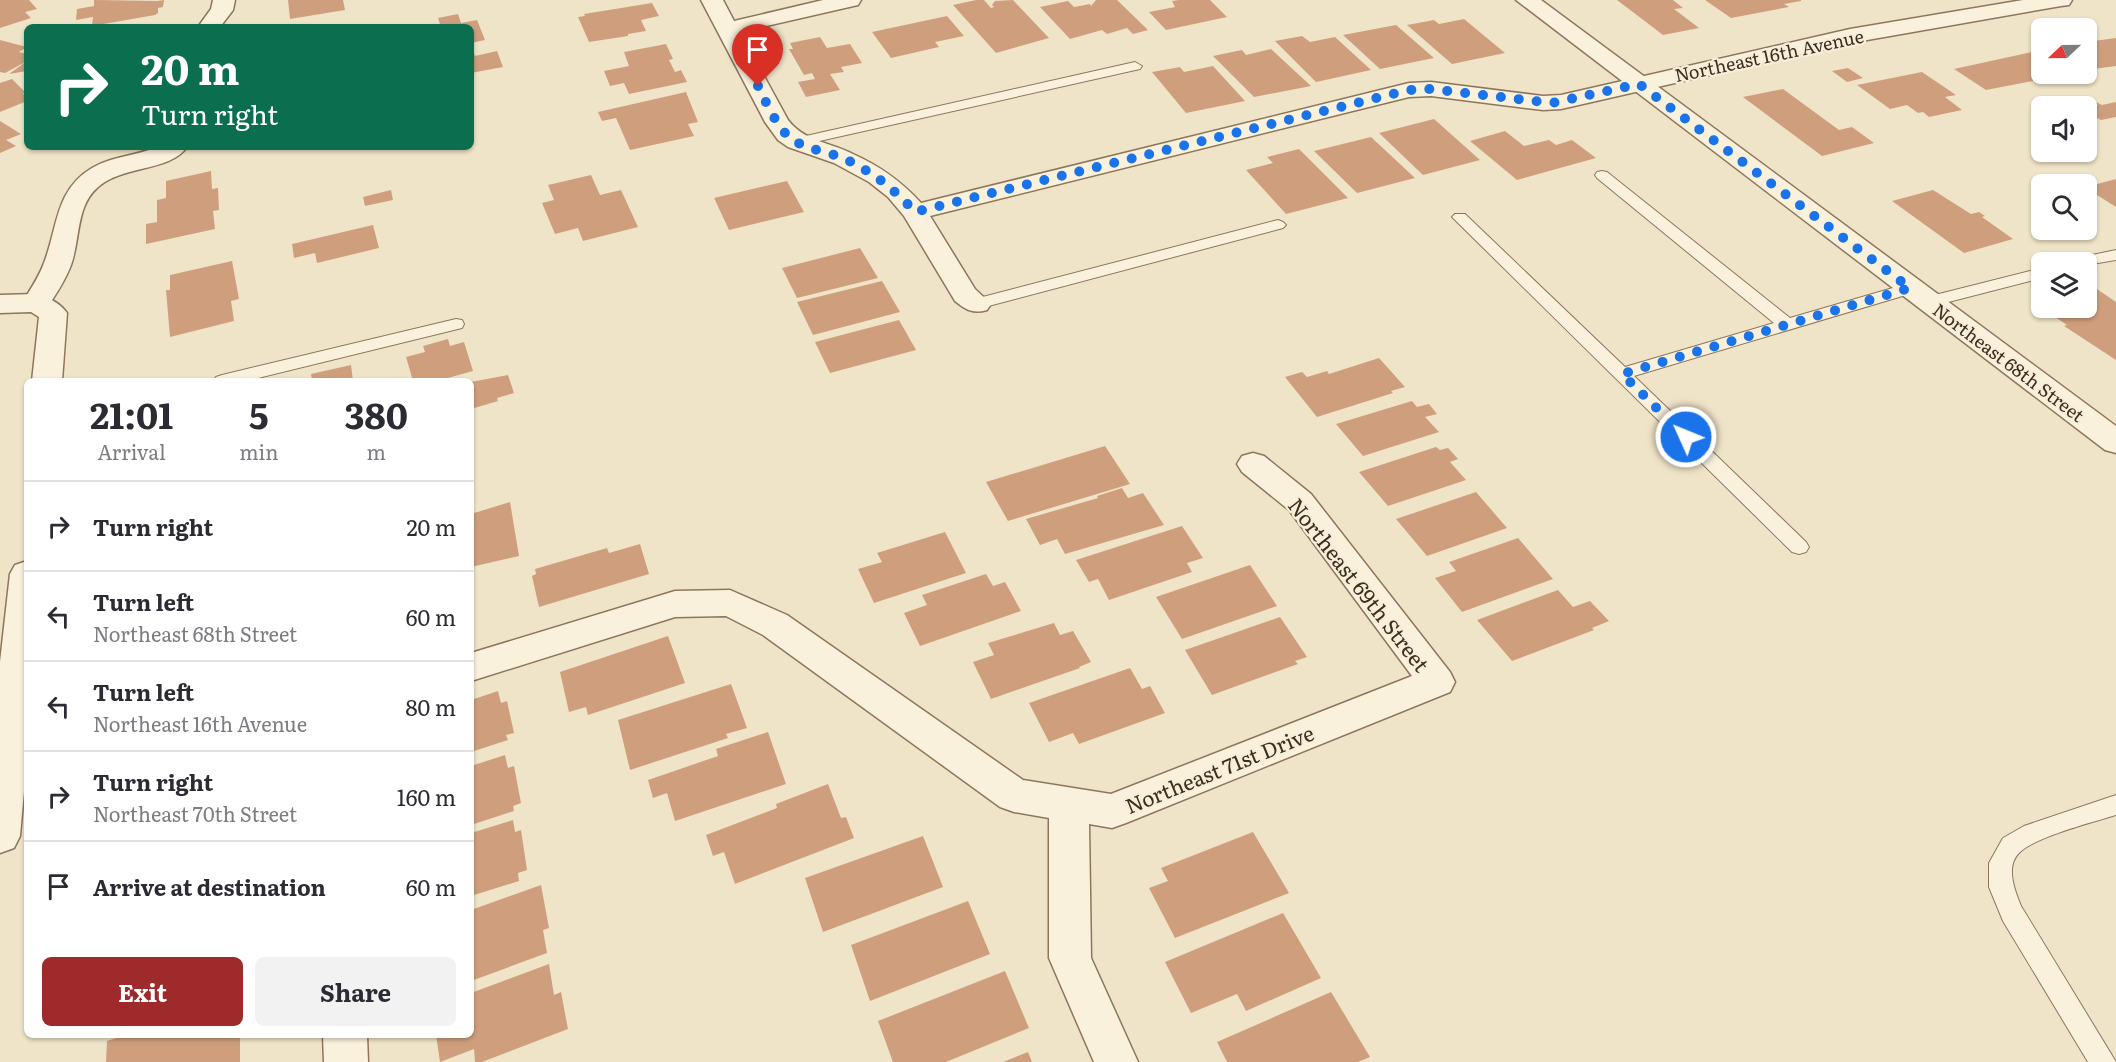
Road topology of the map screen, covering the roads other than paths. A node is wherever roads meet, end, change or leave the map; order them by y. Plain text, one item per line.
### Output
1 (224, 0) edge
2 (712, 0) edge
3 (850, 0) edge
4 (1527, 0) edge
5 (2061, 0) edge
6 (211, 24) edge
7 (727, 29) junction
8 (1135, 66) dead end
9 (1639, 84) junction
10 (797, 142) junction
11 (170, 150) edge
12 (1602, 175) dead end
13 (915, 212) junction
14 (1460, 217) dead end
15 (1278, 225) dead end
16 (2116, 255) edge
17 (2097, 259) edge
18 (2031, 275) edge
19 (1920, 295) junction
20 (36, 303) junction
21 (0, 304) edge
22 (977, 304) joint
23 (456, 324) dead end
24 (1787, 325) junction
25 (1622, 374) junction
26 (47, 378) edge
27 (234, 378) edge
28 (2116, 442) edge
29 (1253, 464) dead end
30 (1799, 547) dead end
31 (24, 620) edge
32 (474, 667) edge
33 (1437, 682) joint
34 (1069, 802) junction
35 (2116, 805) edge
36 (10, 818) edge
37 (345, 1038) edge
38 (346, 1062) edge
39 (1116, 1062) edge
40 (2103, 1062) edge

1 - 6 street
2 - 7 street
3 - 7 street
4 - 9 street, Northeast 68th Street
5 - 9 street, Northeast 16th Avenue
7 - 10 street
8 - 10 lane
9 - 13 street, Northeast 16th Avenue
9 - 19 street, Northeast 68th Street
10 - 13 street
11 - 20 street
12 - 24 lane
13 - 22 street
14 - 25 lane
15 - 22 lane
16 - 17 lane
18 - 19 lane
19 - 24 lane
19 - 28 street, Northeast 68th Street
20 - 21 street
20 - 26 street
23 - 27 lane
24 - 25 lane
25 - 30 lane
29 - 33 street, Northeast 69th Street
31 - 36 street
32 - 34 street, Northeast 71st Drive
33 - 34 street, Northeast 71st Drive
34 - 39 street
35 - 40 lane
37 - 38 street

